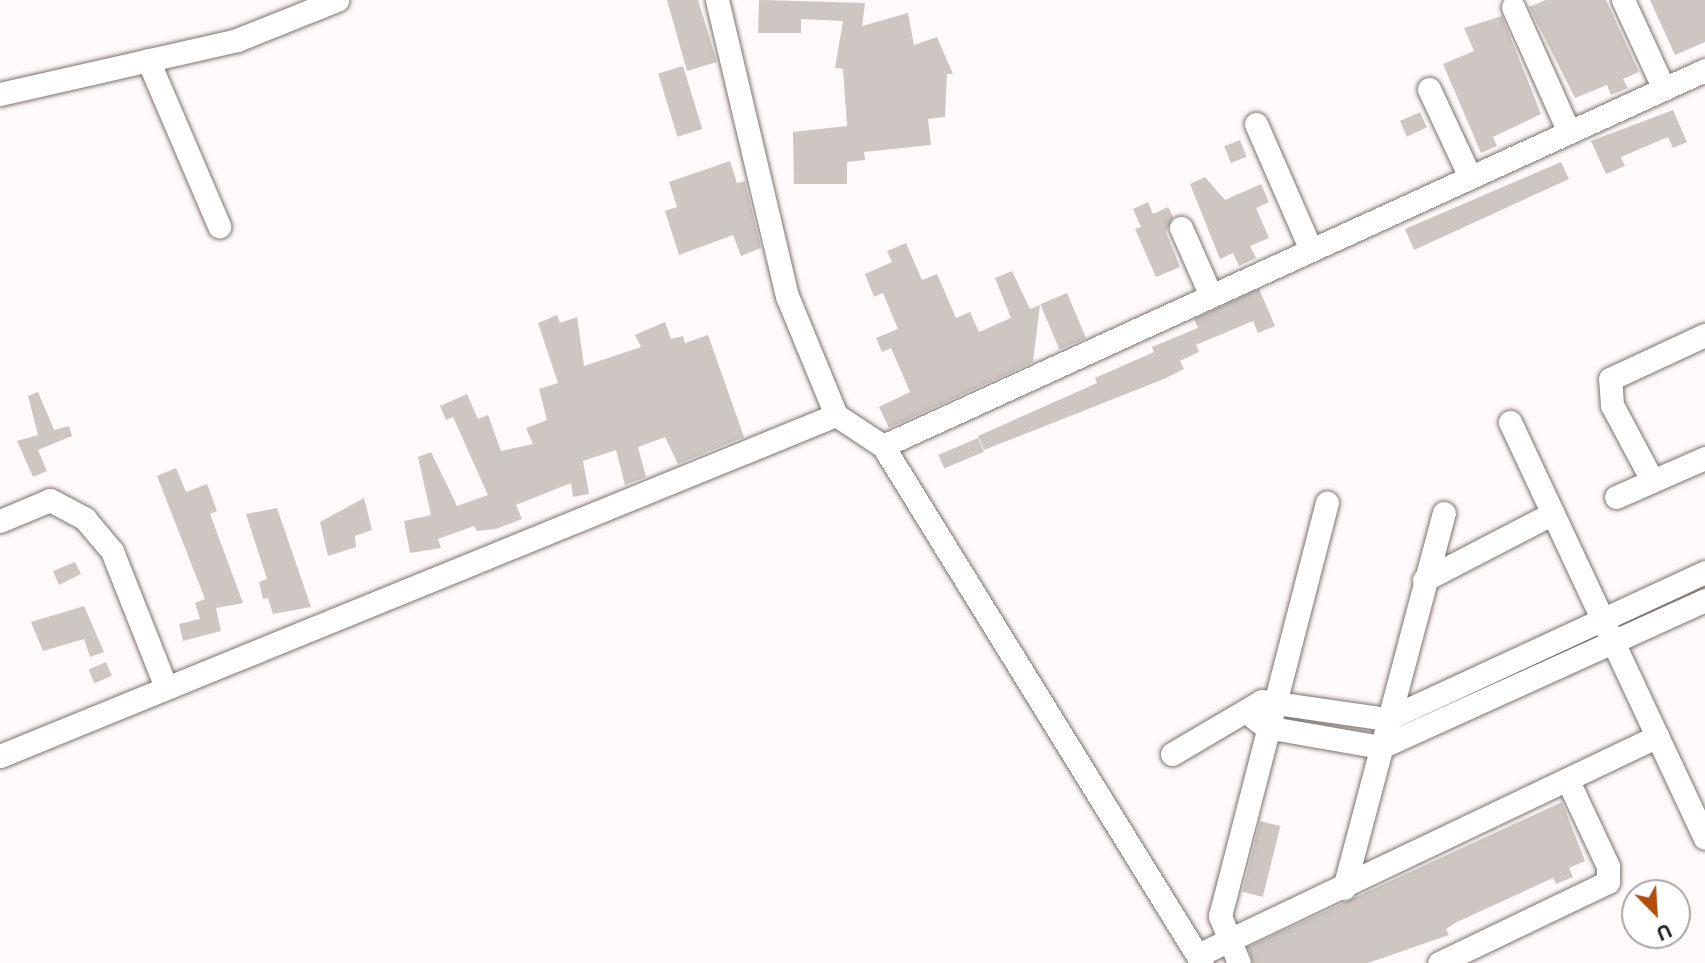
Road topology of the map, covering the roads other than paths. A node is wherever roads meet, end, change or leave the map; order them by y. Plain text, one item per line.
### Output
1 (337, 0) edge
2 (716, 0) edge
3 (1623, 0) edge
4 (1513, 7) dead end
5 (148, 60) junction
6 (1705, 70) edge
7 (1429, 89) dead end
8 (1664, 89) junction
9 (0, 94) edge
10 (1256, 124) dead end
11 (1570, 132) junction
12 (1470, 177) junction
13 (219, 226) dead end
14 (1181, 228) dead end
15 (1311, 250) junction
16 (1211, 296) junction
17 (1705, 335) edge
18 (836, 415) junction
19 (1510, 422) dead end
20 (883, 446) junction
21 (1705, 458) edge
22 (1653, 480) junction
23 (1616, 497) dead end
24 (1327, 503) dead end
25 (1444, 513) dead end
26 (1553, 513) junction
27 (0, 521) edge
28 (1705, 572) edge
29 (1424, 580) junction
30 (1705, 600) edge
31 (1604, 619) junction
32 (1614, 641) junction
33 (165, 685) junction
34 (1274, 703) junction
35 (1387, 719) junction
36 (1257, 720) junction
37 (1658, 736) junction
38 (1381, 747) junction
39 (1172, 754) dead end
40 (0, 756) edge
41 (1569, 783) junction
42 (1705, 838) edge
43 (1344, 888) junction
44 (1230, 941) junction
45 (1200, 959) edge
46 (1239, 963) edge
47 (1439, 963) edge

1 - 5 street
2 - 18 street
3 - 8 street
4 - 11 street
5 - 9 street
5 - 13 street
6 - 8 street
7 - 12 street
8 - 11 street
10 - 15 street
11 - 12 street
12 - 15 street
14 - 16 street
15 - 16 street
16 - 20 street
17 - 22 street
18 - 20 street
18 - 33 street
19 - 26 street
20 - 45 street
21 - 22 street
22 - 23 street
24 - 34 street
25 - 29 street
26 - 29 street
26 - 31 street
27 - 33 street
28 - 31 street
29 - 35 street
30 - 32 street
31 - 32 street
31 - 35 street
32 - 37 street
32 - 38 street
33 - 40 street
34 - 35 street
34 - 36 street
35 - 38 street
36 - 38 street
36 - 39 street
36 - 44 street
37 - 41 street
37 - 42 street
38 - 43 street
41 - 43 street
41 - 47 street
43 - 44 street
44 - 45 street
44 - 46 street

